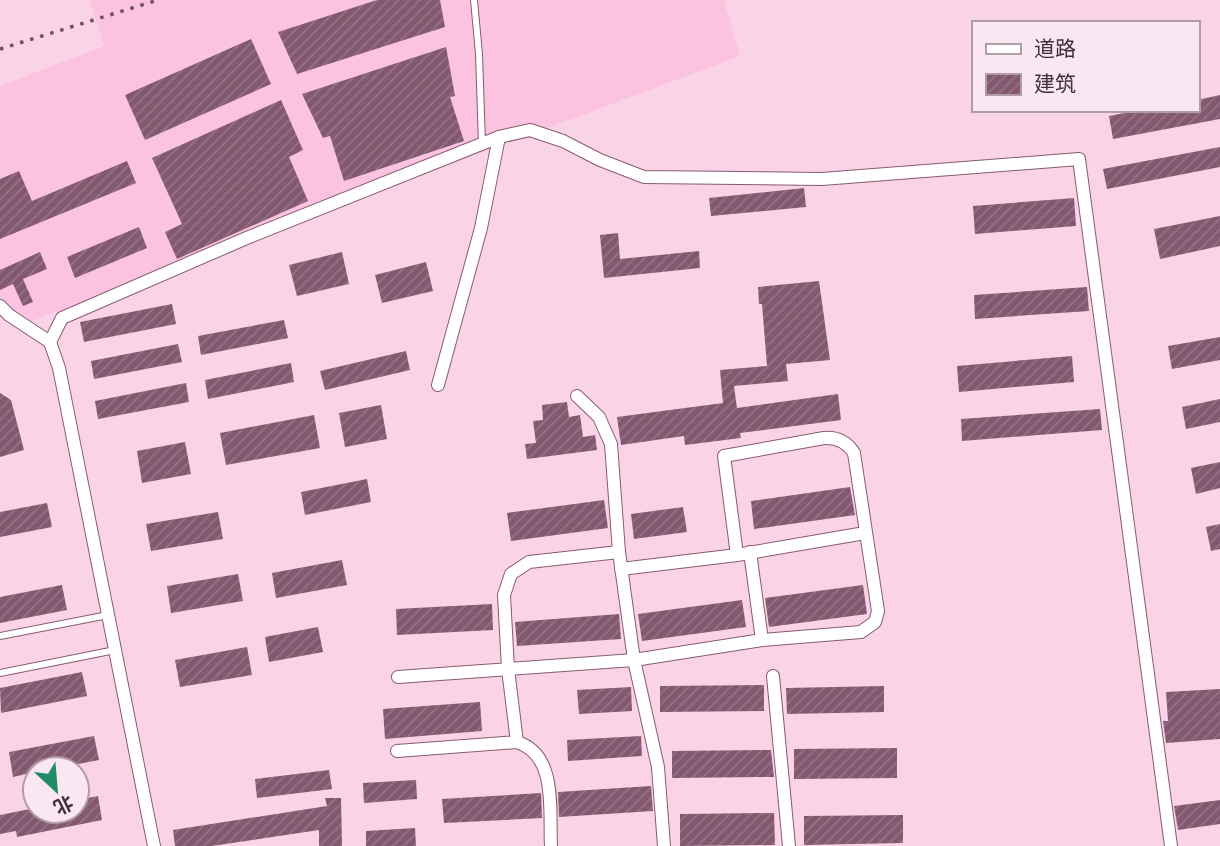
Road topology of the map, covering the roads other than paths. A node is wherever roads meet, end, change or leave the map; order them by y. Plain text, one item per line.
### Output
1 (474, 0) edge
2 (499, 137) junction
3 (482, 144) junction
4 (0, 306) edge
5 (50, 342) junction
6 (438, 385) dead end
7 (577, 396) dead end
8 (865, 533) junction
9 (619, 552) junction
10 (744, 554) junction
11 (621, 569) junction
12 (108, 615) junction
13 (0, 636) edge
14 (762, 640) junction
15 (115, 650) junction
16 (634, 660) junction
17 (508, 669) junction
18 (0, 673) edge
19 (773, 676) dead end
20 (398, 677) dead end
21 (517, 742) junction
22 (397, 751) dead end
23 (154, 846) edge
24 (551, 846) edge
25 (664, 846) edge
26 (789, 846) edge
27 (1171, 846) edge

1 - 3 lane
2 - 3 street
2 - 6 street
2 - 27 street
3 - 5 street
4 - 5 street
5 - 12 street
7 - 9 street
8 - 10 street
8 - 10 street
8 - 14 street
9 - 11 street
9 - 17 street
10 - 11 street
10 - 14 street
11 - 16 street
12 - 13 lane
12 - 15 street
14 - 16 street
15 - 18 lane
15 - 23 street
16 - 17 street
16 - 25 street
17 - 20 street
17 - 21 street
19 - 26 street
21 - 22 street
21 - 24 street

